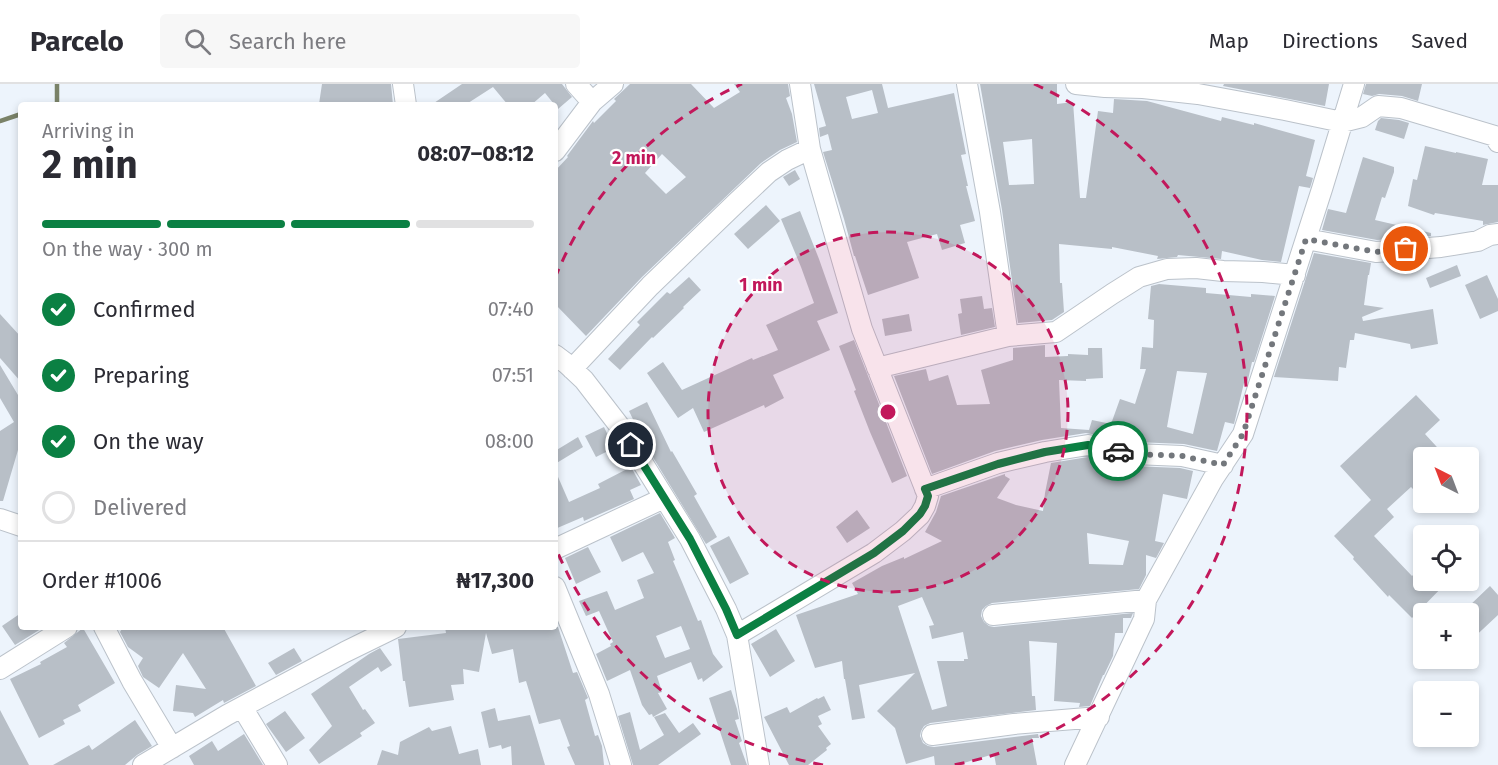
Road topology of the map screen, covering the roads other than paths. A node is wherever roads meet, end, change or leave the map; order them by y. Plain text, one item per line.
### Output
1 (403, 84) edge
2 (576, 84) edge
3 (614, 84) edge
4 (800, 84) edge
5 (967, 84) edge
6 (1076, 84) edge
7 (1354, 84) edge
8 (1156, 87) edge
9 (1228, 92) edge
10 (406, 102) edge
11 (592, 102) junction
12 (1342, 122) junction
13 (1498, 142) edge
14 (558, 147) edge
15 (810, 149) junction
16 (1498, 234) edge
17 (1306, 239) junction
18 (1295, 275) junction
19 (1008, 336) junction
20 (558, 357) edge
21 (878, 368) junction
22 (572, 369) junction
23 (1223, 465) junction
24 (925, 489) junction
25 (664, 498) junction
26 (0, 519) edge
27 (18, 525) edge
28 (558, 548) edge
29 (558, 594) edge
30 (1146, 600) junction
31 (993, 615) dead end
32 (62, 630) edge
33 (106, 630) edge
34 (390, 630) edge
35 (737, 635) junction
36 (0, 669) edge
37 (242, 707) junction
38 (1099, 717) junction
39 (932, 735) dead end
40 (172, 748) junction
41 (143, 765) edge
42 (277, 765) edge
43 (621, 765) edge
44 (759, 765) edge
45 (1075, 765) edge

1 - 10 street
2 - 11 street
3 - 11 street
4 - 15 street
5 - 19 street
6 - 8 street
7 - 12 street
8 - 9 street
9 - 12 street
11 - 14 street
12 - 13 street
12 - 17 street
15 - 21 street
15 - 22 street
16 - 17 street
17 - 18 street
18 - 19 street
18 - 23 street
19 - 21 street
20 - 22 street
21 - 24 street
22 - 25 street
23 - 24 street
23 - 30 street
24 - 35 street
25 - 28 street
25 - 35 street
26 - 27 street
29 - 43 street
30 - 31 street
30 - 38 street
32 - 36 street
33 - 40 street
34 - 37 street
35 - 44 street
37 - 40 street
37 - 42 street
38 - 39 street
38 - 45 street
40 - 41 street

